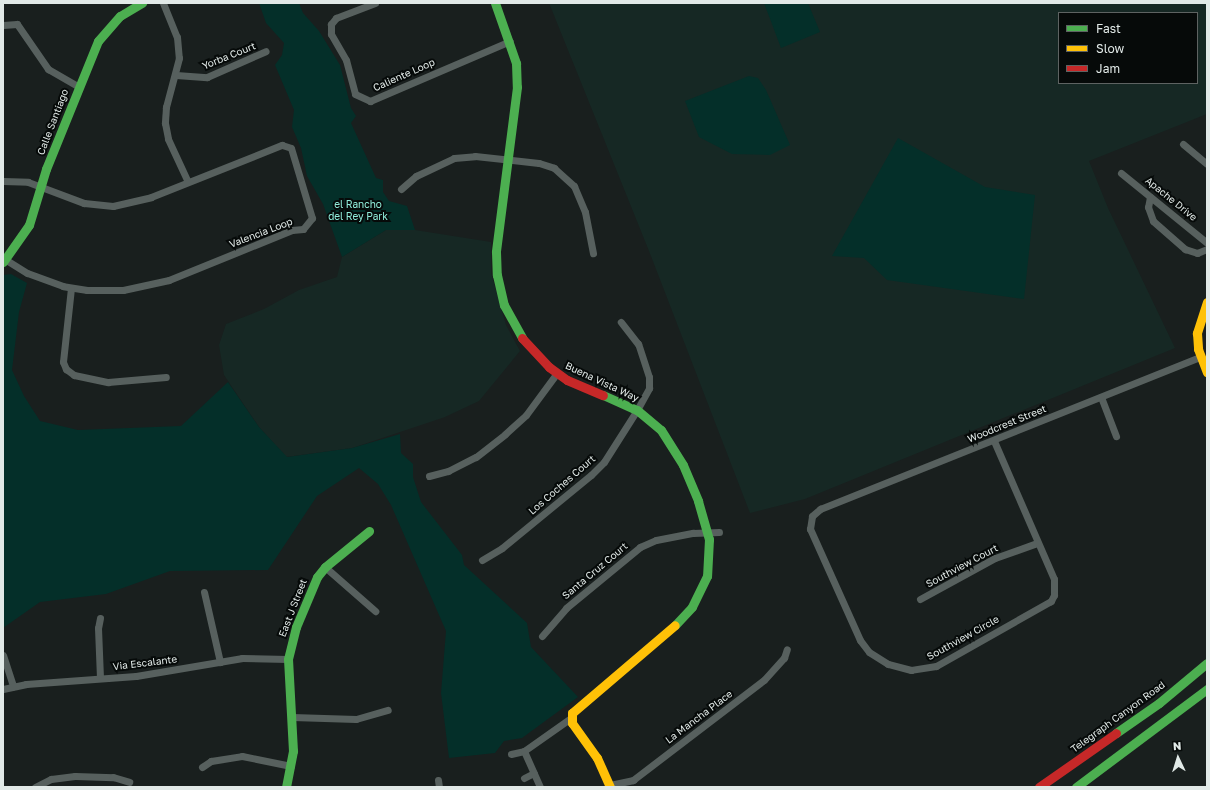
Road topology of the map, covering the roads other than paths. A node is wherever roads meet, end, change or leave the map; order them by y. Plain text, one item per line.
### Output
1 (142, 3) edge
2 (163, 3) edge
3 (375, 3) edge
4 (495, 3) edge
5 (3, 25) edge
6 (510, 41) junction
7 (266, 51) dead end
8 (176, 75) junction
9 (78, 86) junction
10 (1183, 144) dead end
11 (508, 160) junction
12 (1207, 164) edge
13 (1120, 173) dead end
14 (3, 181) edge
15 (188, 182) junction
16 (42, 186) junction
17 (401, 190) dead end
18 (1150, 197) junction
19 (1207, 243) edge
20 (1207, 249) edge
21 (593, 253) dead end
22 (4, 261) edge
23 (71, 288) junction
24 (1207, 302) edge
25 (622, 322) dead end
26 (1200, 357) junction
27 (1207, 372) edge
28 (557, 373) junction
29 (166, 377) dead end
30 (1100, 397) junction
31 (637, 410) junction
32 (1116, 436) dead end
33 (994, 441) junction
34 (429, 476) dead end
35 (820, 509) joint
36 (369, 531) dead end
37 (708, 532) junction
38 (719, 532) dead end
39 (1037, 543) junction
40 (482, 560) dead end
41 (325, 567) junction
42 (204, 592) dead end
43 (920, 599) dead end
44 (375, 610) dead end
45 (100, 618) dead end
46 (542, 636) dead end
47 (787, 649) dead end
48 (3, 655) edge
49 (288, 659) junction
50 (220, 662) junction
51 (1207, 663) edge
52 (100, 678) junction
53 (12, 686) junction
54 (3, 689) edge
55 (1207, 689) edge
56 (388, 710) dead end
57 (292, 717) junction
58 (571, 718) junction
59 (524, 751) junction
60 (511, 754) dead end
61 (291, 766) junction
62 (202, 767) dead end
63 (534, 773) junction
64 (524, 778) dead end
65 (129, 782) dead end
66 (610, 786) edge
67 (36, 787) edge
68 (286, 787) edge
69 (540, 787) edge
70 (1039, 787) edge
71 (1076, 787) edge

1 - 9 street, Calle Santiago
2 - 8 street
3 - 6 street, Caliente Loop
4 - 6 street, Buena Vista Way
5 - 9 street
6 - 11 street, Buena Vista Way
7 - 8 street, Yorba Court
8 - 15 street
9 - 16 street, Calle Santiago
10 - 12 street
11 - 17 street
11 - 21 street
11 - 28 street, Buena Vista Way
13 - 18 street, Apache Drive
14 - 16 street, Valencia Loop
15 - 16 street, Valencia Loop
15 - 23 street, Valencia Loop
16 - 22 street, Calle Santiago
18 - 19 street, Apache Drive
18 - 20 street
22 - 23 street, Valencia Loop
23 - 29 street
24 - 26 street
25 - 31 street, Los Coches Court
26 - 27 street
26 - 30 street, Woodcrest Street
28 - 31 street, Buena Vista Way
28 - 34 street
30 - 32 street
30 - 33 street, Woodcrest Street
31 - 37 street, Buena Vista Way
31 - 40 street, Los Coches Court
33 - 35 street, Woodcrest Street
33 - 39 street, Southview Circle
35 - 39 street, Southview Circle
36 - 41 street, East J Street
37 - 38 street, Santa Cruz Court
37 - 46 street, Santa Cruz Court
37 - 58 street, Buena Vista Way
39 - 43 street, Southview Court
41 - 44 street
41 - 49 street, East J Street
42 - 50 street
45 - 52 street
47 - 66 street, La Mancha Place
48 - 53 street
49 - 50 street, Via Escalante
49 - 57 street, East J Street
50 - 52 street, Via Escalante
51 - 70 street, Telegraph Canyon Road
52 - 53 street, Via Escalante
53 - 54 street, Via Escalante
55 - 71 street
56 - 57 street
57 - 61 street, East J Street
58 - 59 street
58 - 66 street
59 - 60 street
59 - 63 street
61 - 62 street
61 - 68 street, East J Street
63 - 64 street
63 - 69 street
65 - 67 street

